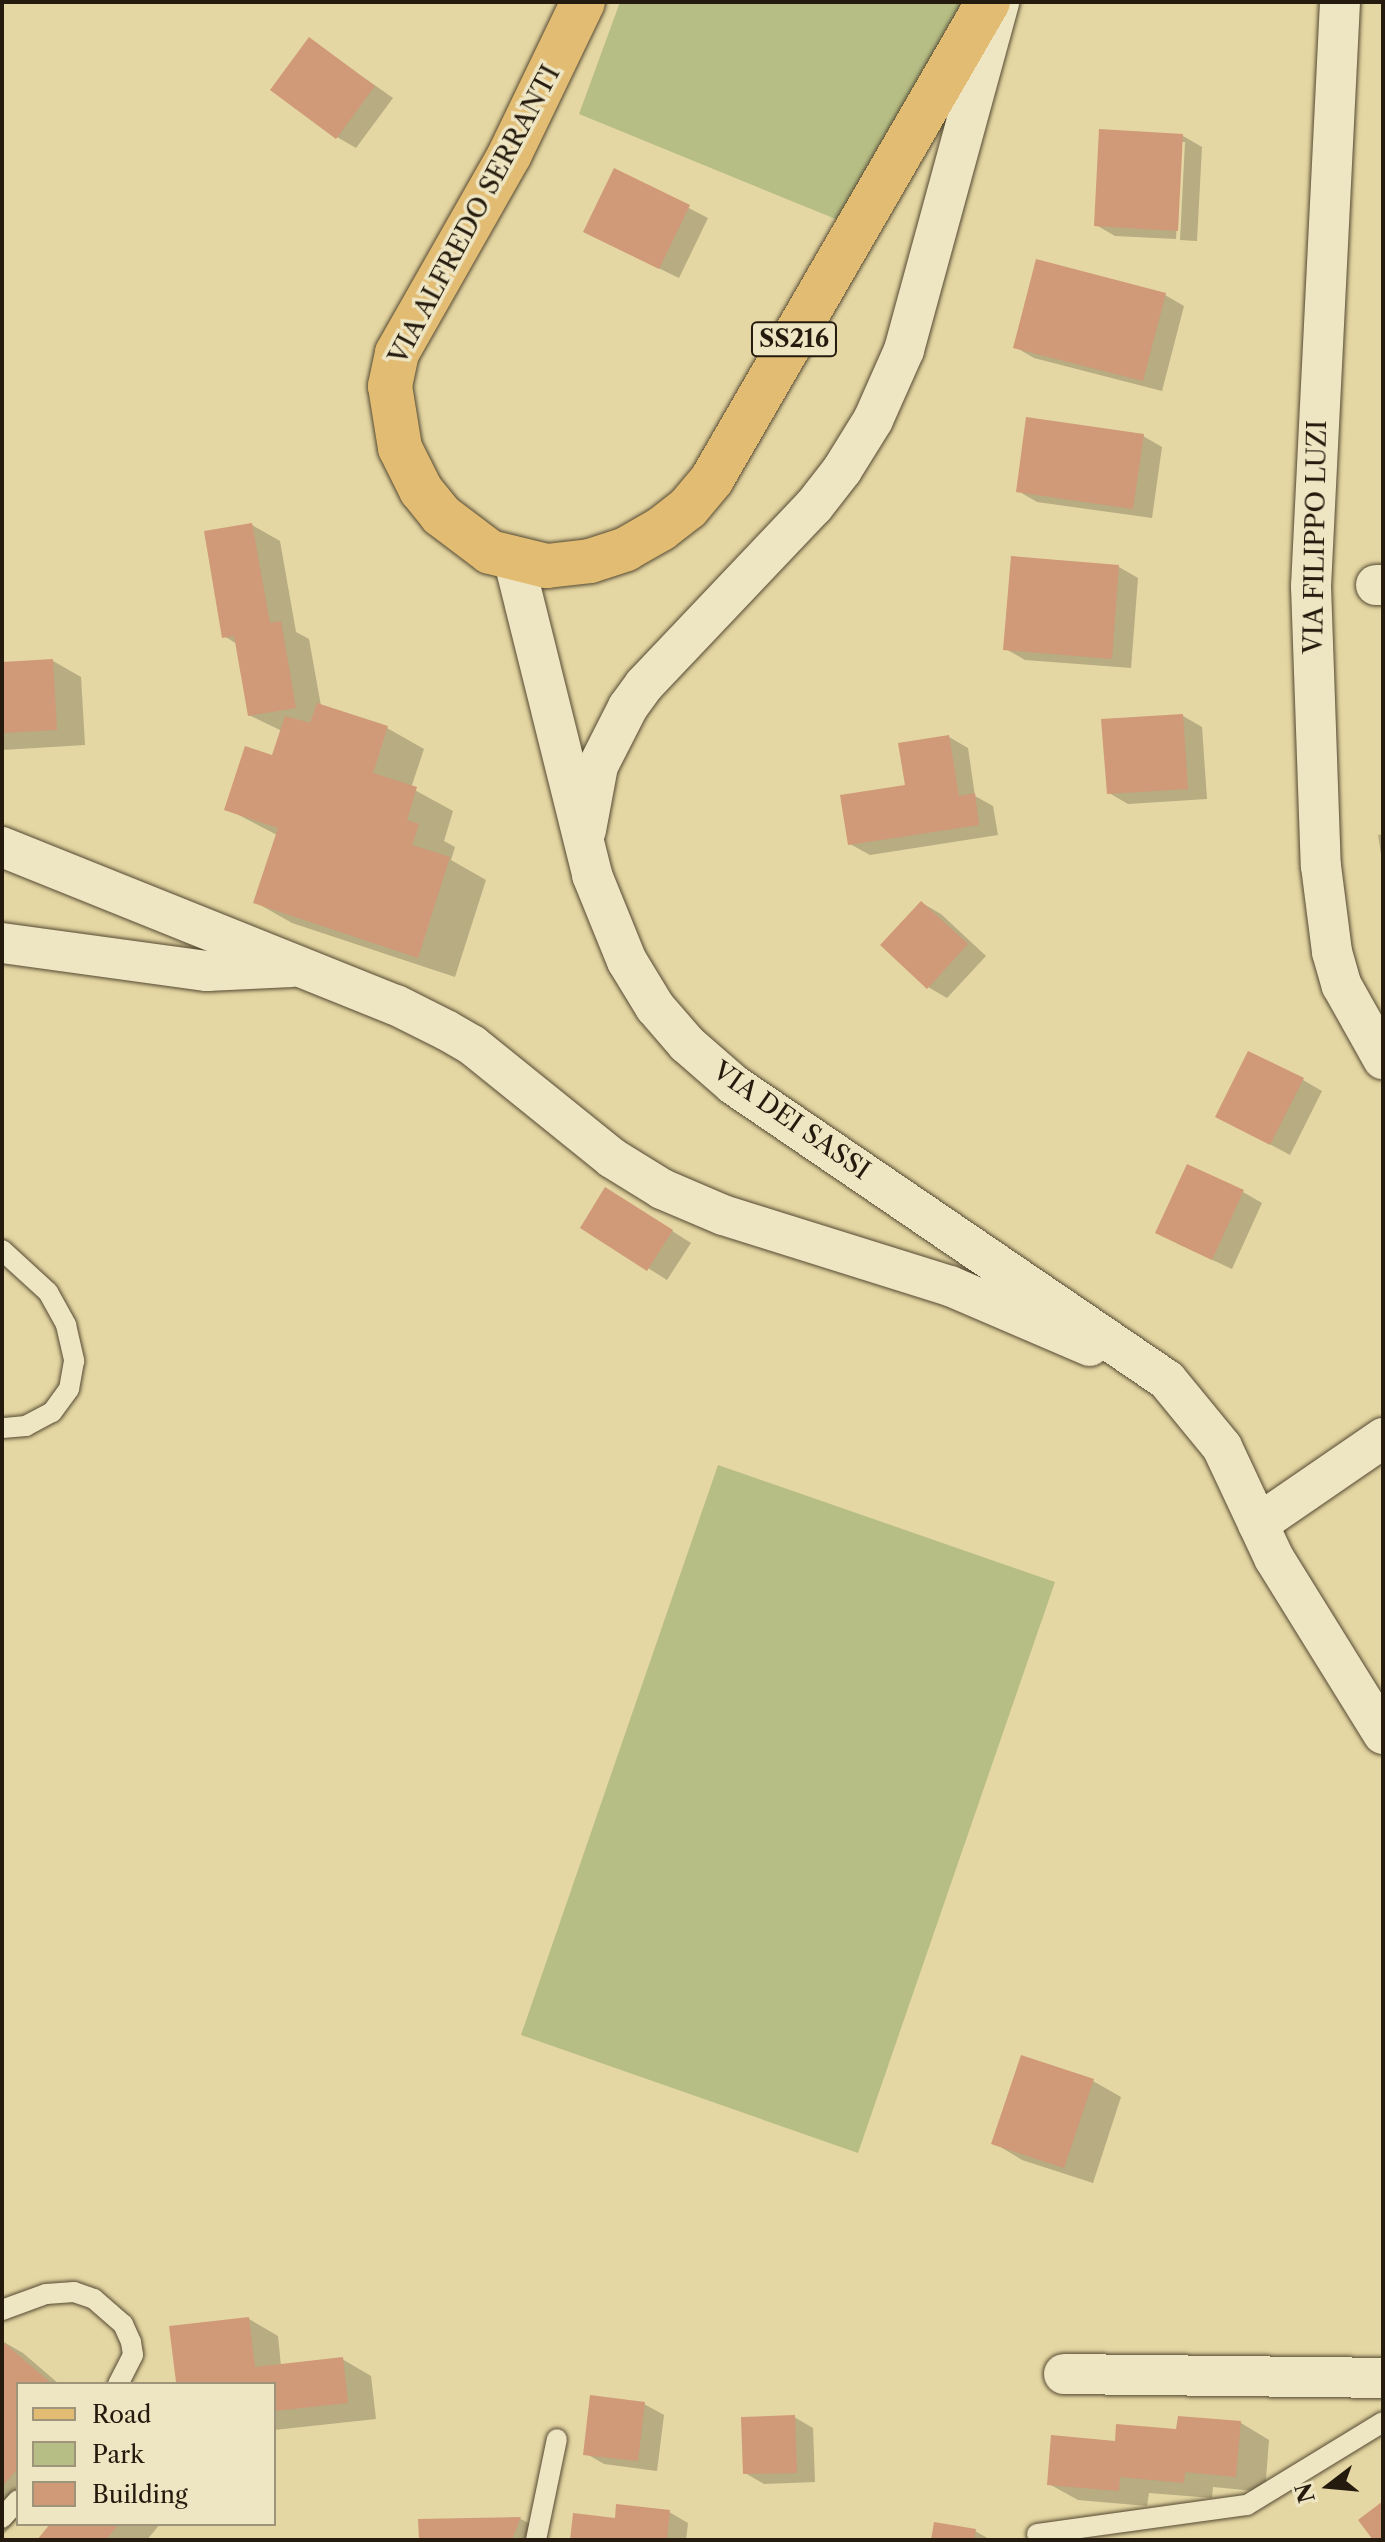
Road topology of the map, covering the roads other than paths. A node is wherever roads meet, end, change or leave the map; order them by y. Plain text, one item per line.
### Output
1 (583, 2) edge
2 (988, 2) edge
3 (999, 2) edge
4 (1340, 2) edge
5 (514, 561) junction
6 (2, 847) edge
7 (584, 850) junction
8 (2, 943) edge
9 (301, 966) junction
10 (1383, 1059) edge
11 (2, 1250) edge
12 (1167, 1380) junction
13 (2, 1428) edge
14 (1383, 1438) edge
15 (1258, 1524) junction
16 (1383, 1734) edge
17 (2, 2310) edge
18 (1064, 2374) dead end
19 (1383, 2378) edge
20 (119, 2382) edge
21 (1383, 2422) edge
22 (557, 2439) dead end
23 (16, 2502) edge
24 (2, 2518) edge
25 (1037, 2534) dead end
26 (536, 2540) edge

1 - 5 main road, VIA ALFREDO SERRANTI / SS216
2 - 5 main road, VIA ALFREDO SERRANTI / SS216
3 - 7 street
4 - 10 street, VIA FILIPPO LUZI
5 - 7 street, VIA DEI SASSI
6 - 9 street
7 - 12 street, VIA DEI SASSI
8 - 9 street
9 - 12 street
11 - 13 lane
12 - 15 street
14 - 15 street
15 - 16 street
17 - 20 lane
18 - 19 street
21 - 25 lane
22 - 26 lane
23 - 24 lane

